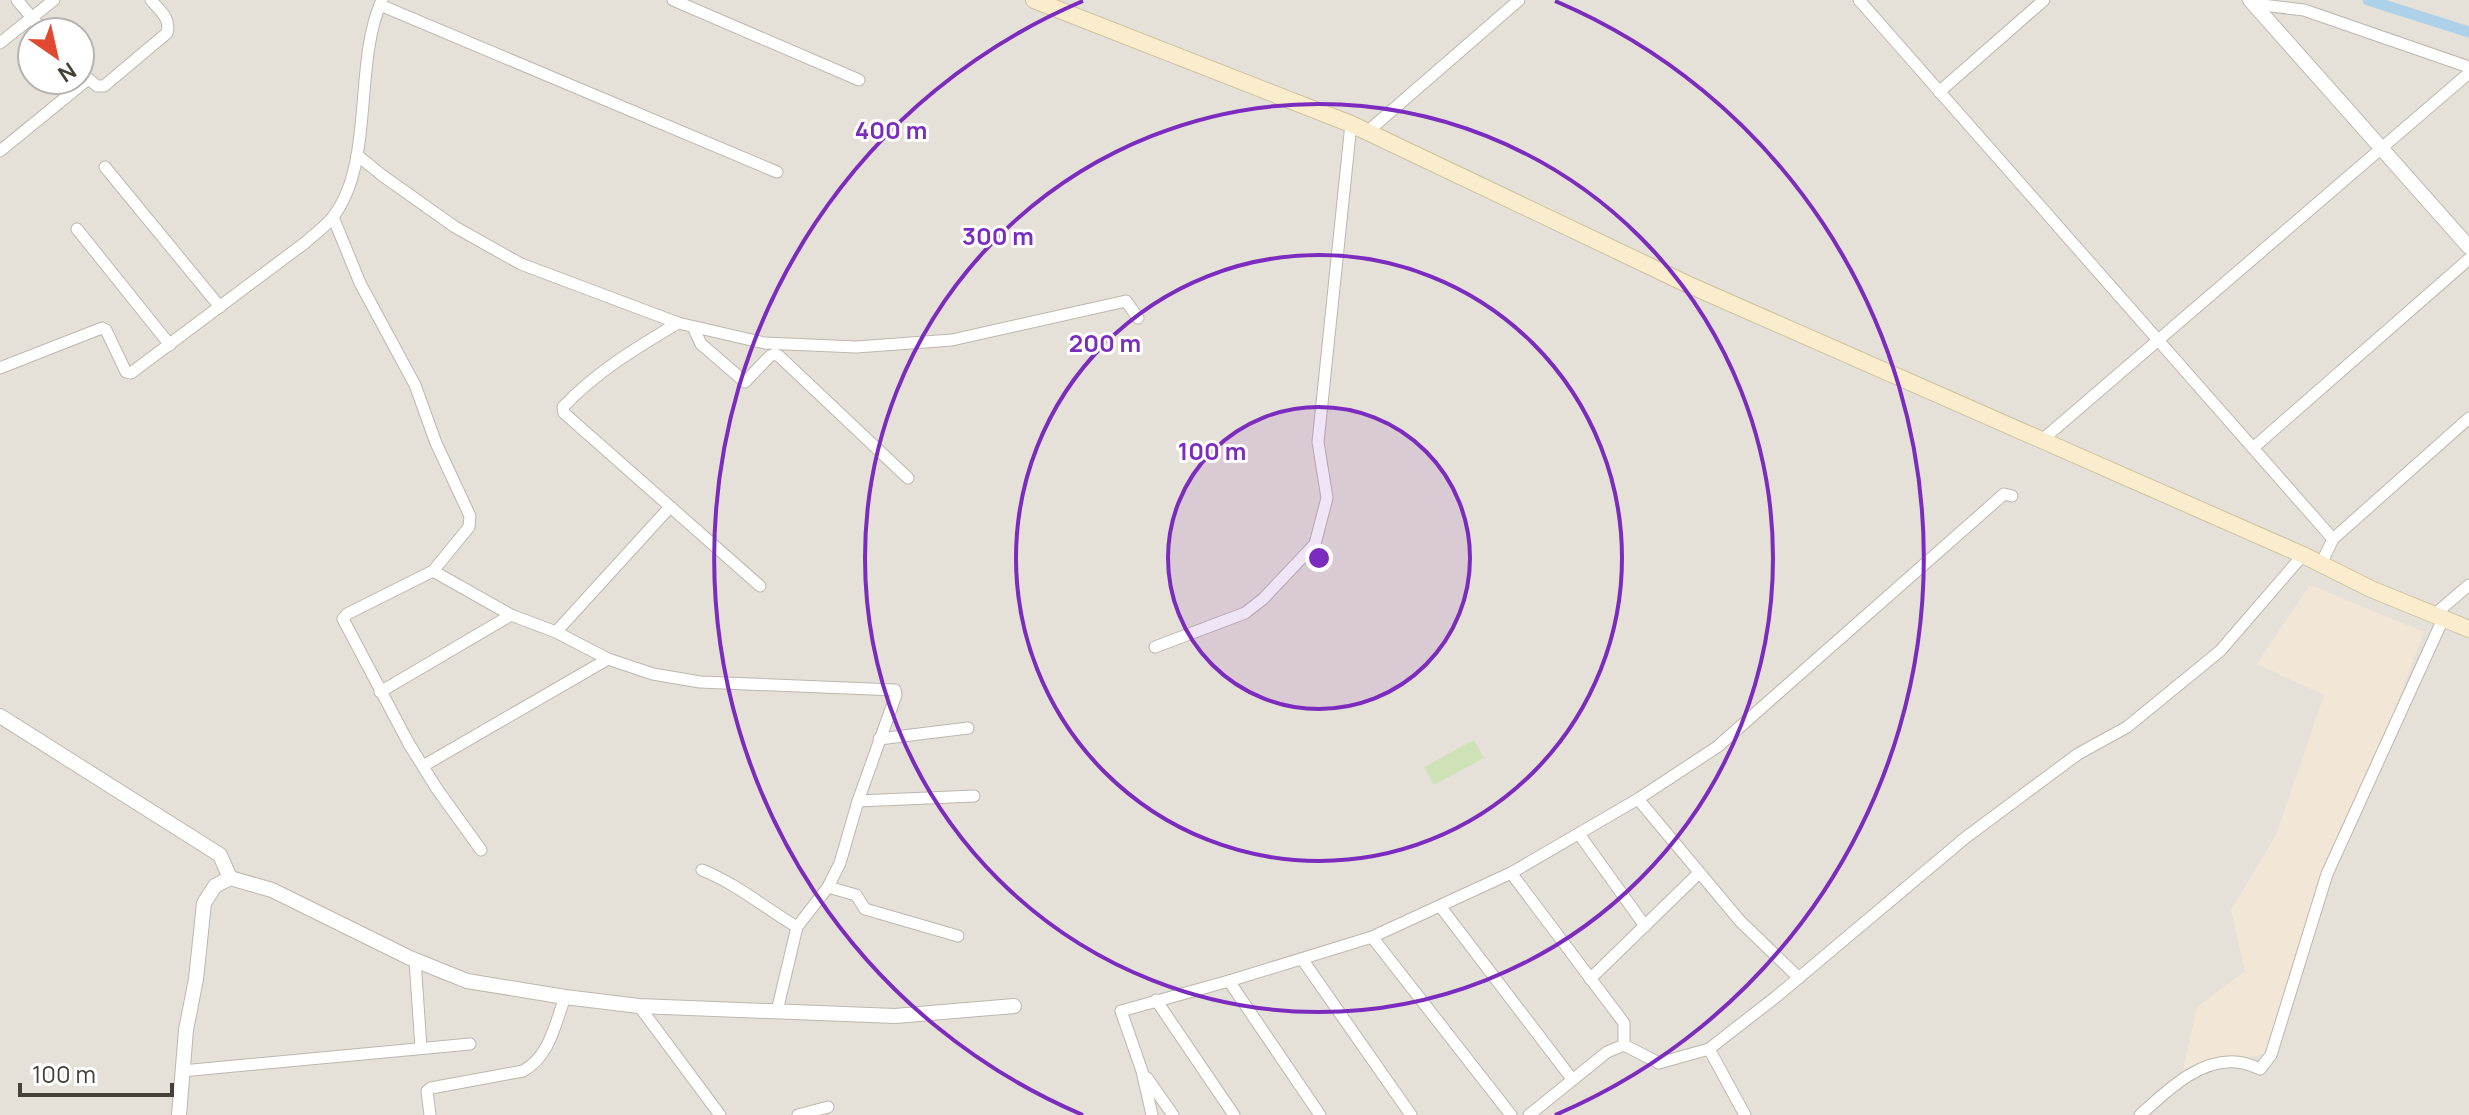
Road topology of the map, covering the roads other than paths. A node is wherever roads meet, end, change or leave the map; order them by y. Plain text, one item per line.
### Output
1 (17, 0) edge
2 (54, 0) edge
3 (151, 0) edge
4 (673, 0) edge
5 (1034, 0) edge
6 (1519, 0) edge
7 (1859, 0) edge
8 (2044, 0) edge
9 (381, 2) edge
10 (2252, 2) edge
11 (30, 16) edge
12 (34, 16) edge
13 (16, 30) edge
14 (0, 43) edge
15 (2469, 67) edge
16 (2469, 73) edge
17 (859, 80) dead end
18 (96, 85) edge
19 (1939, 92) junction
20 (62, 96) edge
21 (1359, 128) junction
22 (2381, 149) junction
23 (0, 151) edge
24 (357, 155) junction
25 (105, 167) dead end
26 (777, 172) dead end
27 (333, 217) junction
28 (77, 229) dead end
29 (2469, 247) edge
30 (2469, 259) edge
31 (220, 307) junction
32 (1138, 318) dead end
33 (678, 323) junction
34 (693, 327) junction
35 (2157, 342) junction
36 (170, 345) junction
37 (0, 368) edge
38 (2469, 418) edge
39 (2042, 440) junction
40 (2253, 448) junction
41 (908, 478) dead end
42 (2012, 496) dead end
43 (670, 507) junction
44 (2333, 539) junction
45 (2303, 555) junction
46 (2321, 564) junction
47 (433, 571) junction
48 (2469, 585) edge
49 (760, 586) dead end
50 (511, 615) junction
51 (2438, 617) junction
52 (2469, 629) edge
53 (556, 632) junction
54 (1155, 647) dead end
55 (608, 659) junction
56 (380, 692) junction
57 (0, 716) edge
58 (968, 728) dead end
59 (879, 739) junction
60 (423, 766) junction
61 (974, 796) dead end
62 (1638, 799) junction
63 (858, 801) junction
64 (1579, 834) junction
65 (481, 850) dead end
66 (702, 870) dead end
67 (1511, 873) junction
68 (1699, 873) junction
69 (230, 878) junction
70 (828, 887) junction
71 (1440, 906) junction
72 (1645, 926) junction
73 (797, 927) junction
74 (958, 936) dead end
75 (1372, 937) junction
76 (1302, 959) junction
77 (415, 960) junction
78 (1799, 978) junction
79 (1590, 979) junction
80 (1229, 981) junction
81 (565, 997) junction
82 (1156, 1000) junction
83 (639, 1006) junction
84 (1014, 1006) dead end
85 (777, 1011) junction
86 (470, 1044) dead end
87 (1624, 1045) junction
88 (421, 1048) junction
89 (1709, 1049) junction
90 (182, 1071) junction
91 (1142, 1071) junction
92 (1572, 1079) junction
93 (828, 1107) dead end
94 (179, 1115) edge
95 (430, 1115) edge
96 (720, 1115) edge
97 (798, 1115) edge
98 (1152, 1115) edge
99 (1173, 1115) edge
100 (1234, 1115) edge
101 (1320, 1115) edge
102 (1411, 1115) edge
103 (1511, 1115) edge
104 (1529, 1115) edge
105 (1745, 1115) edge
106 (2140, 1115) edge

1 - 11 street
2 - 12 street
3 - 18 street
4 - 17 street
5 - 21 main road
6 - 21 street
7 - 19 street
8 - 19 street
9 - 24 street
9 - 26 street
10 - 15 street
10 - 22 street
13 - 14 street
16 - 22 street
19 - 35 street
20 - 23 street
21 - 39 main road
21 - 54 street
22 - 29 street
22 - 35 street
24 - 27 street
24 - 33 street
25 - 31 street
27 - 31 street
27 - 47 street
28 - 36 street
30 - 40 street
31 - 36 street
32 - 34 street
33 - 34 street
33 - 43 street
34 - 41 street
35 - 39 street
35 - 40 street
36 - 37 street
38 - 44 street
39 - 45 main road
40 - 44 street
42 - 62 street
43 - 49 street
43 - 53 street
44 - 46 street
45 - 46 main road
45 - 78 street
46 - 51 main road
47 - 50 street
47 - 56 street
48 - 51 street
50 - 53 street
50 - 56 street
51 - 52 main road
51 - 106 street
53 - 55 street
55 - 59 street
55 - 60 street
56 - 60 street
57 - 69 street
58 - 59 street
59 - 63 street
60 - 65 street
61 - 63 street
62 - 64 street
62 - 68 street
63 - 70 street
64 - 67 street
64 - 72 street
66 - 73 street
67 - 71 street
67 - 79 street
68 - 72 street
68 - 78 street
69 - 77 street
69 - 90 street
70 - 73 street
70 - 74 street
71 - 75 street
71 - 92 street
72 - 79 street
73 - 85 street
75 - 76 street
75 - 103 street
76 - 80 street
76 - 102 street
77 - 81 street
77 - 88 street
78 - 89 street
79 - 87 street
80 - 82 street
80 - 101 street
81 - 83 street
81 - 95 street
82 - 91 street
82 - 100 street
83 - 85 street
83 - 96 street
84 - 85 street
86 - 88 street
87 - 89 street
87 - 92 street
88 - 90 street
89 - 105 street
90 - 94 street
91 - 98 street
91 - 99 street
92 - 104 street
93 - 97 street

